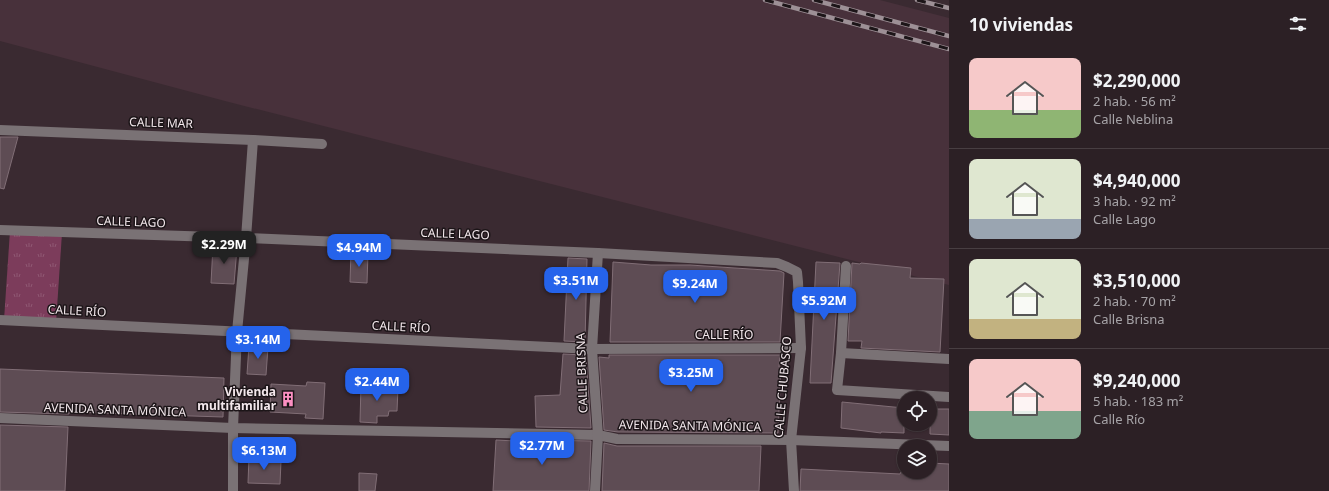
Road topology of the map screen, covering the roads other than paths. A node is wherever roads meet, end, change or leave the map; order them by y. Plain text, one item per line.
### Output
1 (0, 130) edge
2 (253, 140) junction
3 (322, 144) dead end
4 (0, 230) edge
5 (246, 238) junction
6 (598, 253) junction
7 (846, 266) dead end
8 (787, 267) joint
9 (0, 320) edge
10 (237, 332) junction
11 (801, 348) junction
12 (592, 349) junction
13 (841, 353) junction
14 (949, 359) edge
15 (949, 397) edge
16 (0, 418) edge
17 (233, 428) junction
18 (598, 435) junction
19 (791, 440) junction
20 (949, 446) edge
21 (232, 491) edge
22 (595, 491) edge
23 (794, 491) edge

1 - 2 street, CALLE MAR
2 - 3 street, CALLE MAR
2 - 5 street
4 - 5 street, CALLE LAGO
5 - 6 street, CALLE LAGO
5 - 10 street
6 - 8 street, CALLE LAGO
6 - 12 street, CALLE BRISNA
7 - 13 street
8 - 11 street, CALLE CHUBASCO
9 - 10 street, CALLE RÍO
10 - 12 street, CALLE RÍO
10 - 17 street
11 - 12 street, CALLE RÍO
11 - 19 street, CALLE CHUBASCO
12 - 18 street, CALLE BRISNA
13 - 14 street
13 - 15 street
16 - 17 street, AVENIDA SANTA MÓNICA
17 - 18 street, AVENIDA SANTA MÓNICA
17 - 21 street
18 - 19 street, AVENIDA SANTA MÓNICA
18 - 22 street, CALLE BRISNA
19 - 20 street, AVENIDA SANTA MÓNICA
19 - 23 street, CALLE CHUBASCO

